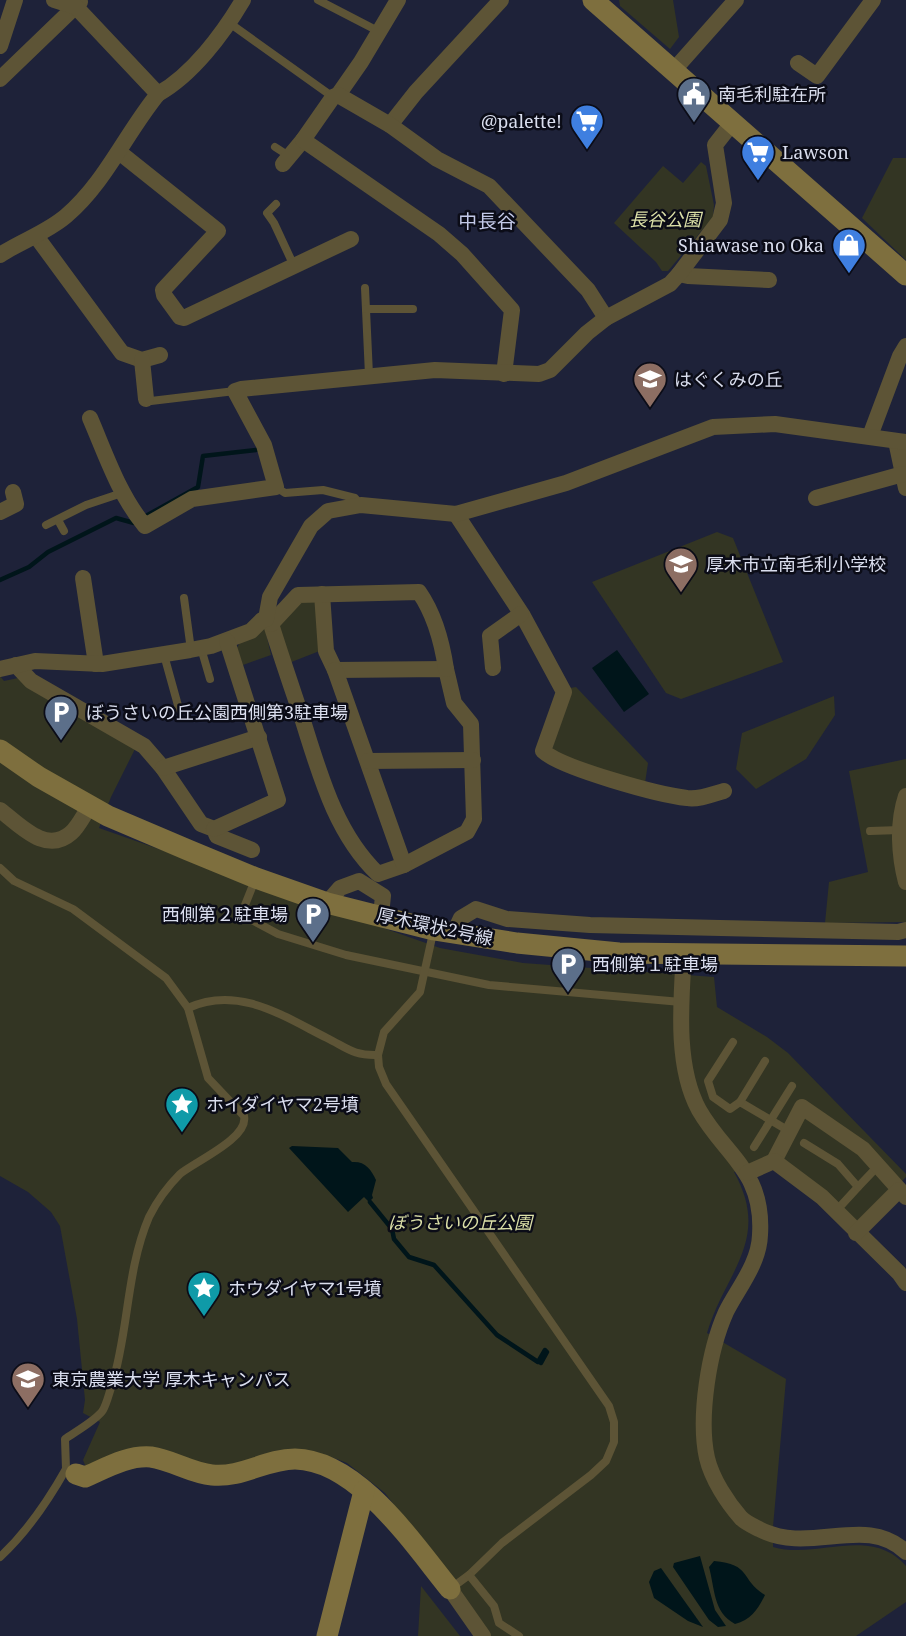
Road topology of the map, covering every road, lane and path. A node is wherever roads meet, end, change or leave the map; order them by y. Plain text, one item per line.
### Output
1 (15, 0) edge
2 (54, 0) edge
3 (318, 0) edge
4 (398, 0) edge
5 (501, 0) edge
6 (593, 0) edge
7 (736, 0) edge
8 (873, 0) edge
9 (241, 1) edge
10 (79, 4) edge
11 (228, 22) junction
12 (378, 31) junction
13 (0, 46) edge
14 (798, 63) dead end
15 (673, 71) junction
16 (0, 79) edge
17 (158, 94) junction
18 (336, 96) junction
19 (733, 122) junction
20 (390, 125) junction
21 (303, 140) junction
22 (275, 147) dead end
23 (119, 152) junction
24 (286, 160) joint
25 (276, 204) dead end
26 (259, 205) dead end
27 (267, 213) junction
28 (36, 236) junction
29 (342, 240) dead end
30 (0, 254) edge
31 (294, 266) junction
32 (679, 274) junction
33 (906, 275) edge
34 (759, 279) dead end
35 (365, 288) dead end
36 (366, 309) junction
37 (413, 309) dead end
38 (606, 318) junction
39 (906, 346) edge
40 (160, 355) dead end
41 (142, 360) junction
42 (504, 374) junction
43 (369, 375) junction
44 (235, 391) junction
45 (146, 399) joint
46 (90, 418) dead end
47 (870, 436) junction
48 (901, 442) edge
49 (904, 481) edge
50 (276, 487) junction
51 (13, 492) dead end
52 (122, 493) junction
53 (816, 498) dead end
54 (360, 505) junction
55 (0, 512) edge
56 (456, 514) junction
57 (58, 520) junction
58 (46, 525) dead end
59 (64, 531) dead end
60 (89, 586) dead end
61 (323, 594) junction
62 (184, 598) dead end
63 (521, 614) junction
64 (269, 621) junction
65 (227, 641) junction
66 (196, 649) junction
67 (164, 655) junction
68 (96, 664) junction
69 (8, 667) edge
70 (493, 668) dead end
71 (446, 669) junction
72 (335, 670) junction
73 (210, 679) dead end
74 (179, 709) dead end
75 (259, 737) junction
76 (0, 750) edge
77 (473, 760) junction
78 (369, 761) junction
79 (163, 768) junction
80 (724, 791) dead end
81 (906, 796) edge
82 (90, 806) junction
83 (0, 810) edge
84 (214, 829) junction
85 (900, 830) junction
86 (870, 831) dead end
87 (252, 850) dead end
88 (404, 865) junction
89 (0, 869) edge
90 (256, 878) junction
91 (906, 882) edge
92 (906, 930) edge
93 (444, 931) junction
94 (684, 953) junction
95 (906, 956) edge
96 (425, 972) junction
97 (681, 1002) junction
98 (188, 1008) junction
99 (733, 1042) dead end
100 (378, 1055) junction
101 (765, 1061) dead end
102 (792, 1086) dead end
103 (740, 1102) junction
104 (771, 1120) junction
105 (789, 1131) junction
106 (804, 1143) dead end
107 (754, 1147) dead end
108 (774, 1161) junction
109 (879, 1166) junction
110 (747, 1172) junction
111 (858, 1187) junction
112 (903, 1193) edge
113 (836, 1211) junction
114 (856, 1233) junction
115 (906, 1283) edge
116 (71, 1471) junction
117 (364, 1491) junction
118 (906, 1552) edge
119 (0, 1557) edge
120 (469, 1575) junction
121 (450, 1589) junction
122 (327, 1636) edge
123 (483, 1636) edge
124 (519, 1636) edge

1 - 13 street
2 - 10 street
3 - 12 lane
4 - 12 street
5 - 20 street
6 - 15 street
7 - 15 street
8 - 14 street
9 - 11 street
10 - 16 street
10 - 17 street
11 - 17 street
11 - 18 lane
12 - 18 street
15 - 19 street
17 - 23 street
18 - 20 street
18 - 21 street
19 - 32 street
19 - 33 street
20 - 38 street
21 - 24 street
21 - 42 street
22 - 24 lane
23 - 28 street
23 - 31 street
25 - 27 lane
26 - 27 lane
27 - 31 lane
28 - 30 street
28 - 41 street
29 - 31 street
32 - 34 street
32 - 38 street
35 - 36 lane
36 - 37 lane
36 - 43 lane
38 - 42 street
39 - 47 street
40 - 41 street
41 - 45 street
42 - 43 street
43 - 44 street
44 - 45 lane
44 - 50 street
46 - 52 street
47 - 48 street
47 - 56 street
48 - 49 street
49 - 53 street
50 - 52 street
50 - 54 lane
51 - 55 street
52 - 57 lane
54 - 56 street
54 - 64 street
56 - 63 street
57 - 58 lane
57 - 59 lane
60 - 68 street
61 - 64 street
61 - 71 street
61 - 72 street
62 - 66 lane
63 - 70 street
63 - 80 street
64 - 65 street
64 - 88 street
65 - 66 street
65 - 75 street
66 - 67 street
66 - 73 lane
67 - 68 street
67 - 74 lane
68 - 69 street
69 - 79 street
71 - 72 street
71 - 77 street
72 - 78 street
75 - 79 street
75 - 84 street
76 - 82 street, 厚木環状2号線
77 - 78 street
77 - 88 street
78 - 88 street
79 - 84 street
81 - 85 street
82 - 83 street
82 - 90 street, 厚木環状2号線
84 - 87 street
85 - 86 lane
85 - 91 street
89 - 98 lane
90 - 93 street, 厚木環状2号線
90 - 96 lane
92 - 93 street
93 - 94 street, 厚木環状2号線
93 - 96 lane
94 - 95 street, 厚木環状2号線
94 - 97 street
96 - 97 lane
96 - 100 lane
97 - 110 street
98 - 100 lane
98 - 116 lane
99 - 103 lane
100 - 120 lane
101 - 103 lane
102 - 104 lane
103 - 104 lane
104 - 105 lane
104 - 107 lane
105 - 108 street
105 - 109 street
106 - 111 lane
108 - 110 street
108 - 113 street
109 - 111 lane
109 - 112 street
110 - 118 street
111 - 113 lane
112 - 114 street
113 - 114 street
114 - 115 street
116 - 117 street
116 - 119 lane
117 - 121 street
117 - 122 street
120 - 121 lane
120 - 124 lane
121 - 123 street

